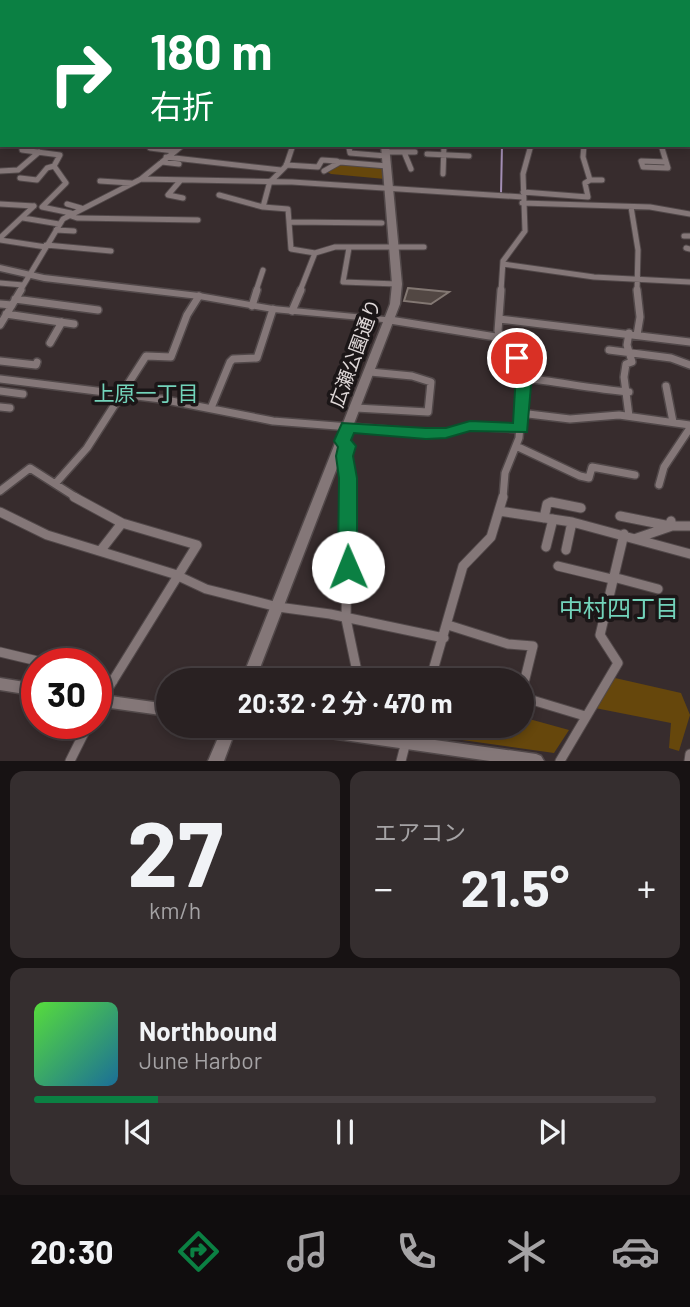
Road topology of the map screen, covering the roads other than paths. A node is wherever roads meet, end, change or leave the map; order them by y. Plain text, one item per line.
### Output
1 (22, 147) edge
2 (180, 147) edge
3 (292, 147) edge
4 (444, 147) edge
5 (530, 147) edge
6 (584, 147) edge
7 (662, 147) edge
8 (150, 148) dead end
9 (349, 148) dead end
10 (425, 150) edge
11 (174, 151) junction
12 (39, 152) junction
13 (404, 152) junction
14 (415, 152) dead end
15 (443, 154) junction
16 (386, 155) edge
17 (469, 156) dead end
18 (164, 159) junction
19 (340, 162) junction
20 (666, 162) dead end
21 (179, 164) dead end
22 (54, 166) junction
23 (284, 167) junction
24 (411, 169) dead end
25 (0, 171) edge
26 (324, 171) dead end
27 (443, 174) dead end
28 (20, 178) dead end
29 (141, 179) junction
30 (590, 180) junction
31 (602, 180) dead end
32 (100, 181) dead end
33 (180, 181) junction
34 (270, 181) junction
35 (131, 183) junction
36 (389, 188) junction
37 (219, 195) dead end
38 (523, 197) junction
39 (183, 198) dead end
40 (0, 204) edge
41 (68, 204) dead end
42 (34, 206) junction
43 (42, 207) junction
44 (262, 207) junction
45 (631, 207) junction
46 (81, 208) junction
47 (69, 214) junction
48 (690, 214) edge
49 (23, 219) junction
50 (198, 220) dead end
51 (290, 222) junction
52 (382, 223) dead end
53 (57, 227) junction
54 (74, 231) dead end
55 (20, 233) dead end
56 (0, 239) edge
57 (11, 242) junction
58 (46, 246) junction
59 (424, 247) dead end
60 (349, 248) junction
61 (394, 249) junction
62 (111, 251) dead end
63 (314, 253) junction
64 (503, 264) junction
65 (0, 268) edge
66 (263, 270) dead end
67 (636, 278) junction
68 (26, 280) junction
69 (690, 282) edge
70 (0, 283) edge
71 (397, 284) junction
72 (199, 296) junction
73 (13, 302) junction
74 (0, 304) edge
75 (252, 306) junction
76 (273, 309) junction
77 (97, 310) dead end
78 (292, 311) junction
79 (6, 314) junction
80 (499, 319) junction
81 (390, 320) junction
82 (62, 322) junction
83 (74, 324) dead end
84 (0, 325) edge
85 (633, 334) junction
86 (502, 338) junction
87 (690, 342) edge
88 (50, 343) dead end
89 (609, 350) dead end
90 (628, 355) junction
91 (0, 360) edge
92 (37, 362) dead end
93 (690, 365) edge
94 (370, 372) junction
95 (524, 378) junction
96 (3, 380) edge
97 (666, 386) dead end
98 (0, 391) edge
99 (629, 392) junction
100 (23, 394) dead end
101 (123, 394) junction
102 (0, 407) edge
103 (10, 408) dead end
104 (211, 408) junction
105 (356, 408) junction
106 (520, 413) junction
107 (629, 416) junction
108 (673, 422) junction
109 (690, 426) edge
110 (348, 427) junction
111 (521, 429) junction
112 (342, 441) junction
113 (516, 446) junction
114 (635, 475) dead end
115 (55, 484) junction
116 (659, 485) dead end
117 (0, 491) edge
118 (581, 508) dead end
119 (499, 511) junction
120 (0, 512) edge
121 (620, 516) dead end
122 (548, 518) junction
123 (572, 522) junction
124 (122, 523) junction
125 (671, 524) junction
126 (690, 526) edge
127 (624, 534) junction
128 (637, 538) junction
129 (546, 547) dead end
130 (101, 550) junction
131 (566, 550) dead end
132 (690, 554) edge
133 (558, 566) dead end
134 (613, 576) junction
135 (177, 578) junction
136 (658, 587) dead end
137 (278, 607) junction
138 (346, 619) junction
139 (448, 625) junction
140 (444, 638) junction
141 (0, 652) edge
142 (21, 657) edge
143 (253, 668) edge
144 (356, 668) edge
145 (435, 668) edge
146 (528, 668) edge
147 (113, 681) edge
148 (0, 684) edge
149 (21, 687) edge
150 (534, 701) edge
151 (112, 704) edge
152 (156, 709) edge
153 (585, 716) junction
154 (225, 738) edge
155 (387, 738) edge
156 (406, 738) edge
157 (81, 739) edge
158 (404, 742) junction
159 (690, 754) edge
160 (69, 761) edge
161 (216, 761) edge
162 (401, 761) edge
163 (537, 761) edge
164 (560, 761) edge
165 (689, 761) edge

1 - 12 street
2 - 11 street
3 - 23 street
4 - 15 street
5 - 38 street
6 - 30 street
7 - 20 street
8 - 11 street
9 - 16 street
10 - 15 street
11 - 18 street
12 - 22 street
12 - 25 street
13 - 14 street
13 - 16 street
13 - 24 street
15 - 17 street
15 - 27 street
16 - 19 street
16 - 36 street, 広瀬公園通り
18 - 21 street
18 - 23 street
18 - 29 street
19 - 23 street
19 - 26 street
22 - 28 street
22 - 43 street
23 - 34 street
29 - 33 street
29 - 35 street
30 - 31 street
30 - 38 street
32 - 35 street
33 - 34 street
33 - 39 street
34 - 36 street
34 - 44 street
35 - 46 street
36 - 38 street
36 - 61 street, 広瀬公園通り
37 - 44 street
38 - 45 street
38 - 64 street
40 - 42 street
41 - 46 street
42 - 43 street
42 - 49 street
43 - 47 street
44 - 51 street
45 - 48 street
45 - 67 street
46 - 47 street
47 - 50 street
47 - 53 street
49 - 53 street
49 - 56 street
51 - 52 street
51 - 63 street
53 - 54 street
53 - 58 street
55 - 57 street
56 - 57 street
57 - 58 street
58 - 62 street
58 - 68 street
59 - 61 street
60 - 61 street
60 - 63 street
60 - 71 street
61 - 71 street, 広瀬公園通り
63 - 78 street
64 - 67 street
64 - 80 street
65 - 68 street
66 - 75 street
67 - 69 street
67 - 85 street
68 - 70 street
68 - 72 street
68 - 73 street
71 - 81 street, 広瀬公園通り
72 - 75 street
72 - 101 street
73 - 74 street
73 - 77 street
73 - 79 street
75 - 76 street
76 - 78 street
76 - 104 street
78 - 81 street
79 - 82 street
79 - 84 street
80 - 85 street
80 - 86 street
81 - 86 street
81 - 94 street, 広瀬公園通り
82 - 83 street
82 - 88 street
85 - 87 street
85 - 90 street
86 - 95 street
89 - 90 street
90 - 93 street
90 - 99 street
91 - 92 street
94 - 105 street, 広瀬公園通り
94 - 105 street
95 - 99 street
95 - 106 street
96 - 98 street
96 - 101 street
97 - 108 street
98 - 100 street
99 - 107 street
101 - 104 street
101 - 115 street
102 - 103 street
104 - 110 street
105 - 110 street, 広瀬公園通り
106 - 107 street
106 - 111 street
107 - 108 street
108 - 109 street
109 - 116 street
110 - 111 street
110 - 112 street, 広瀬公園通り
111 - 113 street
112 - 137 street, 広瀬公園通り
112 - 138 street
113 - 114 street
113 - 119 street
115 - 117 street
115 - 124 street
118 - 122 street
119 - 122 street
119 - 139 street
120 - 130 street
121 - 125 street
122 - 123 street
122 - 129 street
123 - 127 street
123 - 131 street
124 - 130 street
124 - 135 street
125 - 126 street
125 - 128 street
127 - 128 street
127 - 134 street
128 - 132 street
130 - 135 street
133 - 134 street
134 - 136 street
134 - 153 street
135 - 137 street
135 - 147 street
137 - 138 street
137 - 143 street, 広瀬公園通り
138 - 140 street
138 - 144 street
139 - 140 street
139 - 146 street
140 - 145 street
141 - 142 street
148 - 149 street
150 - 153 street
151 - 152 street
153 - 164 street
154 - 161 street
155 - 158 street
156 - 158 street
157 - 160 street
158 - 162 street
158 - 163 street
159 - 165 street

